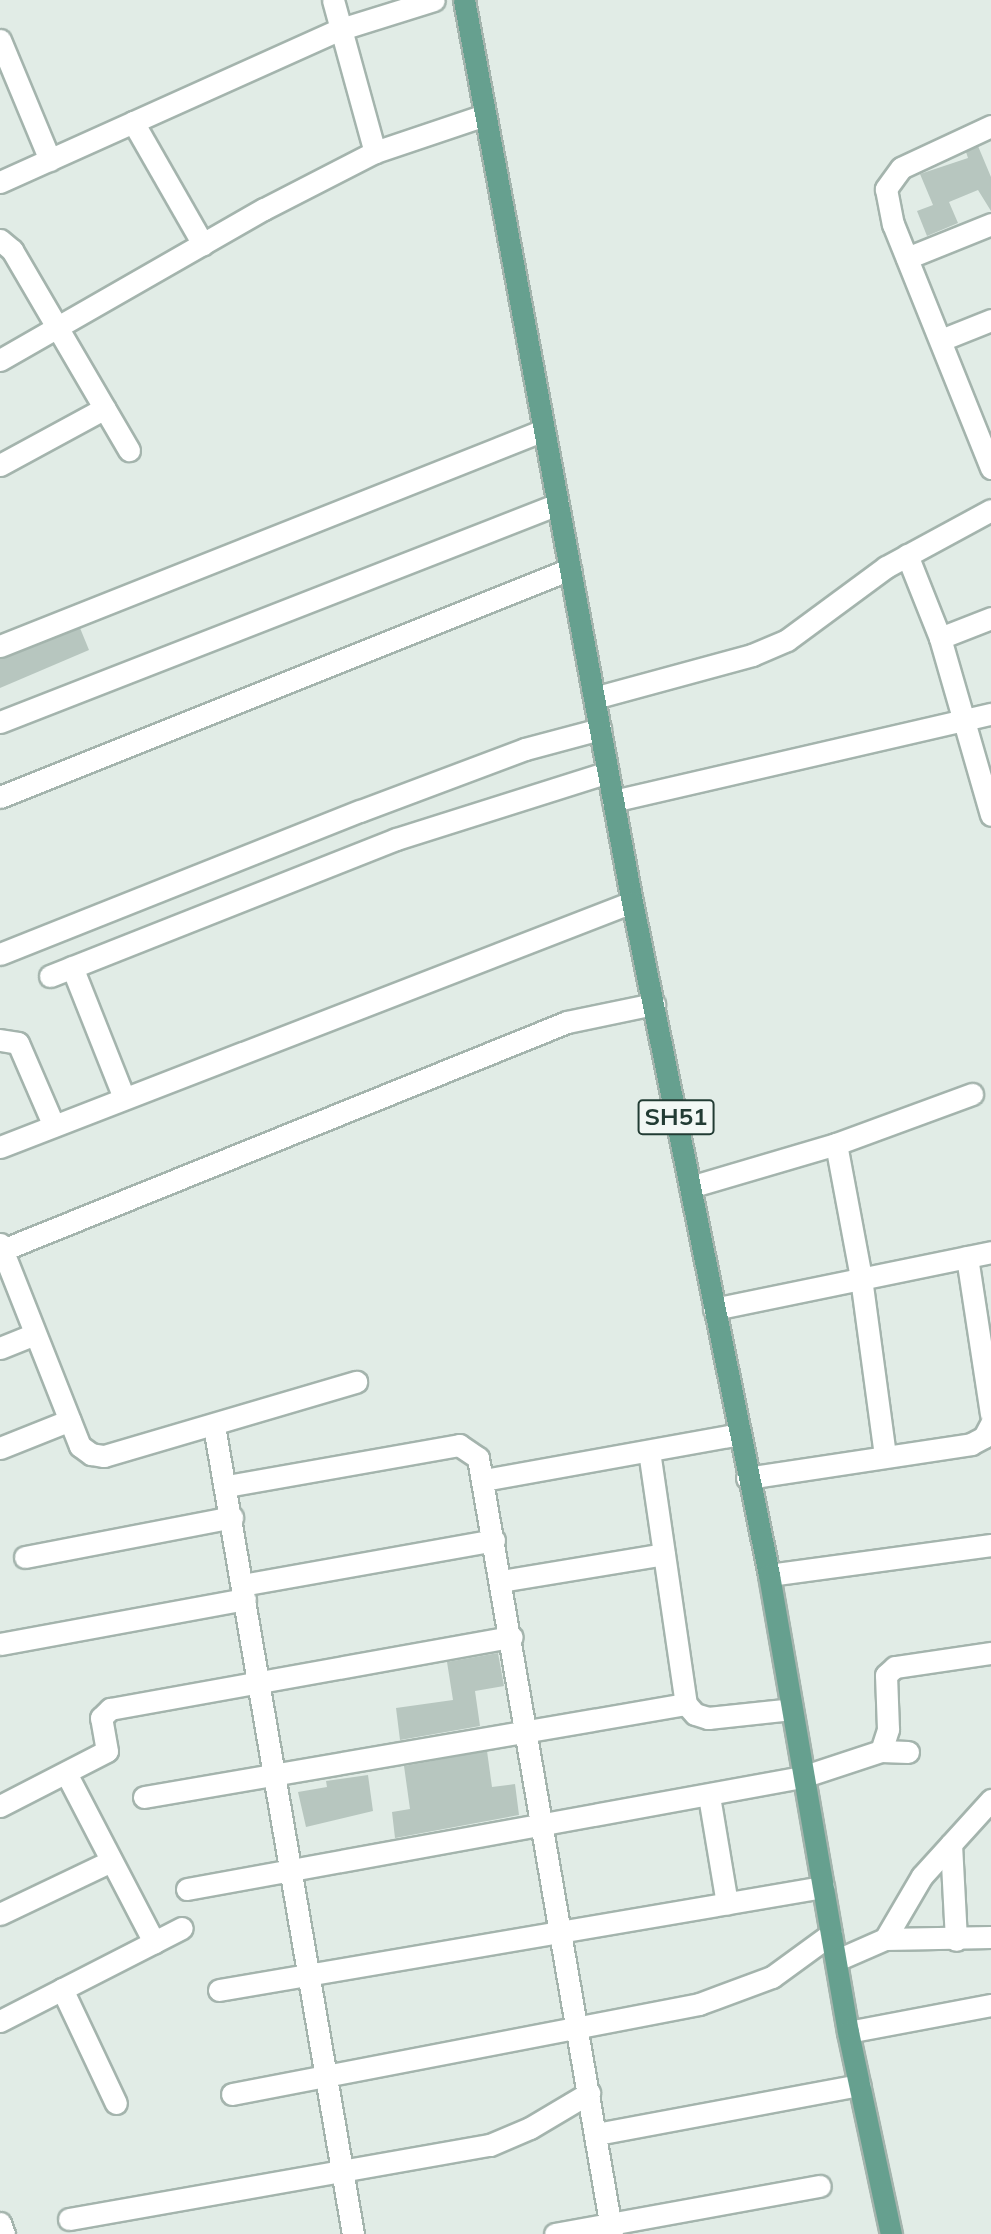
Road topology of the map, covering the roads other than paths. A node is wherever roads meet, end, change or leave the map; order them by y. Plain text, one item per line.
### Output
1 (333, 0) edge
2 (434, 0) edge
3 (464, 0) edge
4 (341, 29) junction
5 (0, 40) edge
6 (7, 76) edge
7 (485, 115) junction
8 (133, 122) junction
9 (991, 126) edge
10 (375, 152) junction
11 (50, 160) junction
12 (0, 182) edge
13 (991, 224) edge
14 (0, 240) edge
15 (203, 244) junction
16 (907, 258) junction
17 (991, 320) edge
18 (58, 327) junction
19 (941, 340) junction
20 (0, 360) edge
21 (105, 408) junction
22 (983, 419) edge
23 (544, 430) junction
24 (129, 450) dead end
25 (0, 465) edge
26 (991, 468) edge
27 (558, 504) junction
28 (991, 510) edge
29 (907, 555) junction
30 (570, 569) junction
31 (991, 618) edge
32 (940, 638) junction
33 (0, 646) edge
34 (594, 698) junction
35 (991, 714) edge
36 (965, 720) junction
37 (0, 722) edge
38 (600, 729) junction
39 (608, 772) junction
40 (0, 797) edge
41 (613, 801) junction
42 (991, 815) edge
43 (632, 902) junction
44 (0, 954) edge
45 (82, 963) junction
46 (50, 976) dead end
47 (654, 1004) junction
48 (0, 1040) edge
49 (972, 1094) dead end
50 (124, 1098) junction
51 (54, 1126) junction
52 (836, 1144) junction
53 (0, 1147) edge
54 (690, 1187) junction
55 (1, 1248) edge
56 (991, 1252) edge
57 (967, 1257) junction
58 (861, 1278) junction
59 (714, 1309) junction
60 (34, 1334) junction
61 (987, 1342) edge
62 (0, 1348) edge
63 (356, 1382) dead end
64 (991, 1414) edge
65 (70, 1420) junction
66 (214, 1426) junction
67 (739, 1434) junction
68 (987, 1435) edge
69 (0, 1448) edge
70 (649, 1451) junction
71 (885, 1455) junction
72 (747, 1478) junction
73 (484, 1480) junction
74 (227, 1486) junction
75 (232, 1517) junction
76 (494, 1539) junction
77 (991, 1545) edge
78 (664, 1554) junction
79 (25, 1558) dead end
80 (768, 1575) junction
81 (501, 1581) junction
82 (243, 1592) junction
83 (512, 1636) junction
84 (0, 1644) edge
85 (991, 1653) edge
86 (256, 1681) junction
87 (686, 1704) junction
88 (792, 1709) junction
89 (525, 1734) junction
90 (881, 1751) junction
91 (908, 1752) dead end
92 (66, 1773) junction
93 (275, 1776) junction
94 (802, 1777) junction
95 (709, 1796) junction
96 (144, 1797) dead end
97 (991, 1800) edge
98 (0, 1806) edge
99 (541, 1828) junction
100 (951, 1844) junction
101 (111, 1861) junction
102 (293, 1870) junction
103 (822, 1887) junction
104 (187, 1889) dead end
105 (727, 1903) junction
106 (0, 1914) edge
107 (182, 1928) dead end
108 (562, 1930) junction
109 (831, 1934) junction
110 (991, 1937) edge
111 (885, 1939) junction
112 (956, 1940) junction
113 (154, 1942) junction
114 (837, 1960) junction
115 (311, 1973) junction
116 (62, 1989) junction
117 (219, 1990) dead end
118 (991, 2005) edge
119 (0, 2021) edge
120 (578, 2028) junction
121 (848, 2032) junction
122 (324, 2075) junction
123 (859, 2085) junction
124 (232, 2094) dead end
125 (116, 2103) dead end
126 (593, 2114) junction
127 (341, 2168) junction
128 (820, 2186) dead end
129 (69, 2219) dead end
130 (0, 2223) edge
131 (611, 2229) edge
132 (4, 2234) edge
133 (352, 2234) edge
134 (555, 2234) edge
135 (891, 2234) edge

1 - 4 street
2 - 4 street
3 - 7 main road, SH51
4 - 8 street
4 - 10 street
5 - 6 street
6 - 11 street
7 - 10 street
7 - 23 main road, SH51
8 - 11 street
8 - 15 street
9 - 16 street
10 - 15 street
11 - 12 street
13 - 16 street
14 - 18 street
15 - 18 street
16 - 19 street
17 - 19 street
18 - 20 street
18 - 21 street
19 - 22 street
21 - 24 street
21 - 25 street
22 - 26 street
23 - 27 main road, SH51
23 - 33 street
27 - 30 main road, SH51
27 - 37 street
28 - 29 street
29 - 32 street
29 - 34 street
30 - 34 main road, SH51
30 - 40 street
31 - 32 street
32 - 36 street
34 - 38 main road, SH51
35 - 36 street
36 - 41 street
36 - 42 street
38 - 39 main road, SH51
38 - 44 street
39 - 41 main road, SH51
39 - 45 street
41 - 43 main road, SH51
43 - 47 main road, SH51
43 - 50 street
45 - 46 street
45 - 50 street
47 - 54 main road, SH51
47 - 55 street
48 - 51 street
49 - 52 street
50 - 51 street
51 - 53 street
52 - 54 street
52 - 58 street
54 - 59 main road, SH51
55 - 60 street
56 - 57 street
57 - 58 street
57 - 61 street
58 - 59 street
58 - 71 street
59 - 67 main road, SH51
60 - 62 street
60 - 65 street
61 - 64 street
63 - 66 street
65 - 66 street
65 - 69 street
66 - 74 street
67 - 70 street
67 - 72 main road, SH51
68 - 71 street
70 - 73 street
70 - 78 street
71 - 72 street
72 - 80 main road, SH51
73 - 74 street
73 - 76 street
74 - 75 street
75 - 79 street
75 - 82 street
76 - 81 street
76 - 82 street
77 - 80 street
78 - 81 street
78 - 87 street
80 - 88 main road, SH51
81 - 83 street
82 - 84 street
82 - 86 street
83 - 86 street
83 - 89 street
85 - 90 street
86 - 92 street
86 - 93 street
87 - 88 street
87 - 89 street
88 - 94 main road, SH51
89 - 93 street
89 - 99 street
90 - 91 street
90 - 94 street
92 - 98 street
92 - 101 street
93 - 96 street
93 - 102 street
94 - 95 street
94 - 103 main road, SH51
95 - 99 street
95 - 105 street
97 - 100 street
99 - 102 street
99 - 108 street
100 - 111 street
100 - 112 street
101 - 106 street
101 - 113 street
102 - 104 street
102 - 115 street
103 - 105 street
103 - 109 main road, SH51
105 - 108 street
107 - 113 street
108 - 115 street
108 - 120 street
109 - 114 main road, SH51
109 - 120 street
110 - 112 street
111 - 112 street
111 - 114 street
113 - 116 street
114 - 121 main road, SH51
115 - 117 street
115 - 122 street
116 - 119 street
116 - 125 street
118 - 121 street
120 - 122 street
120 - 126 street
121 - 123 main road, SH51
122 - 124 street
122 - 127 street
123 - 126 street
123 - 135 main road, SH51
126 - 127 street
126 - 131 street
127 - 129 street
127 - 133 street
128 - 131 street
130 - 132 street
131 - 134 street

